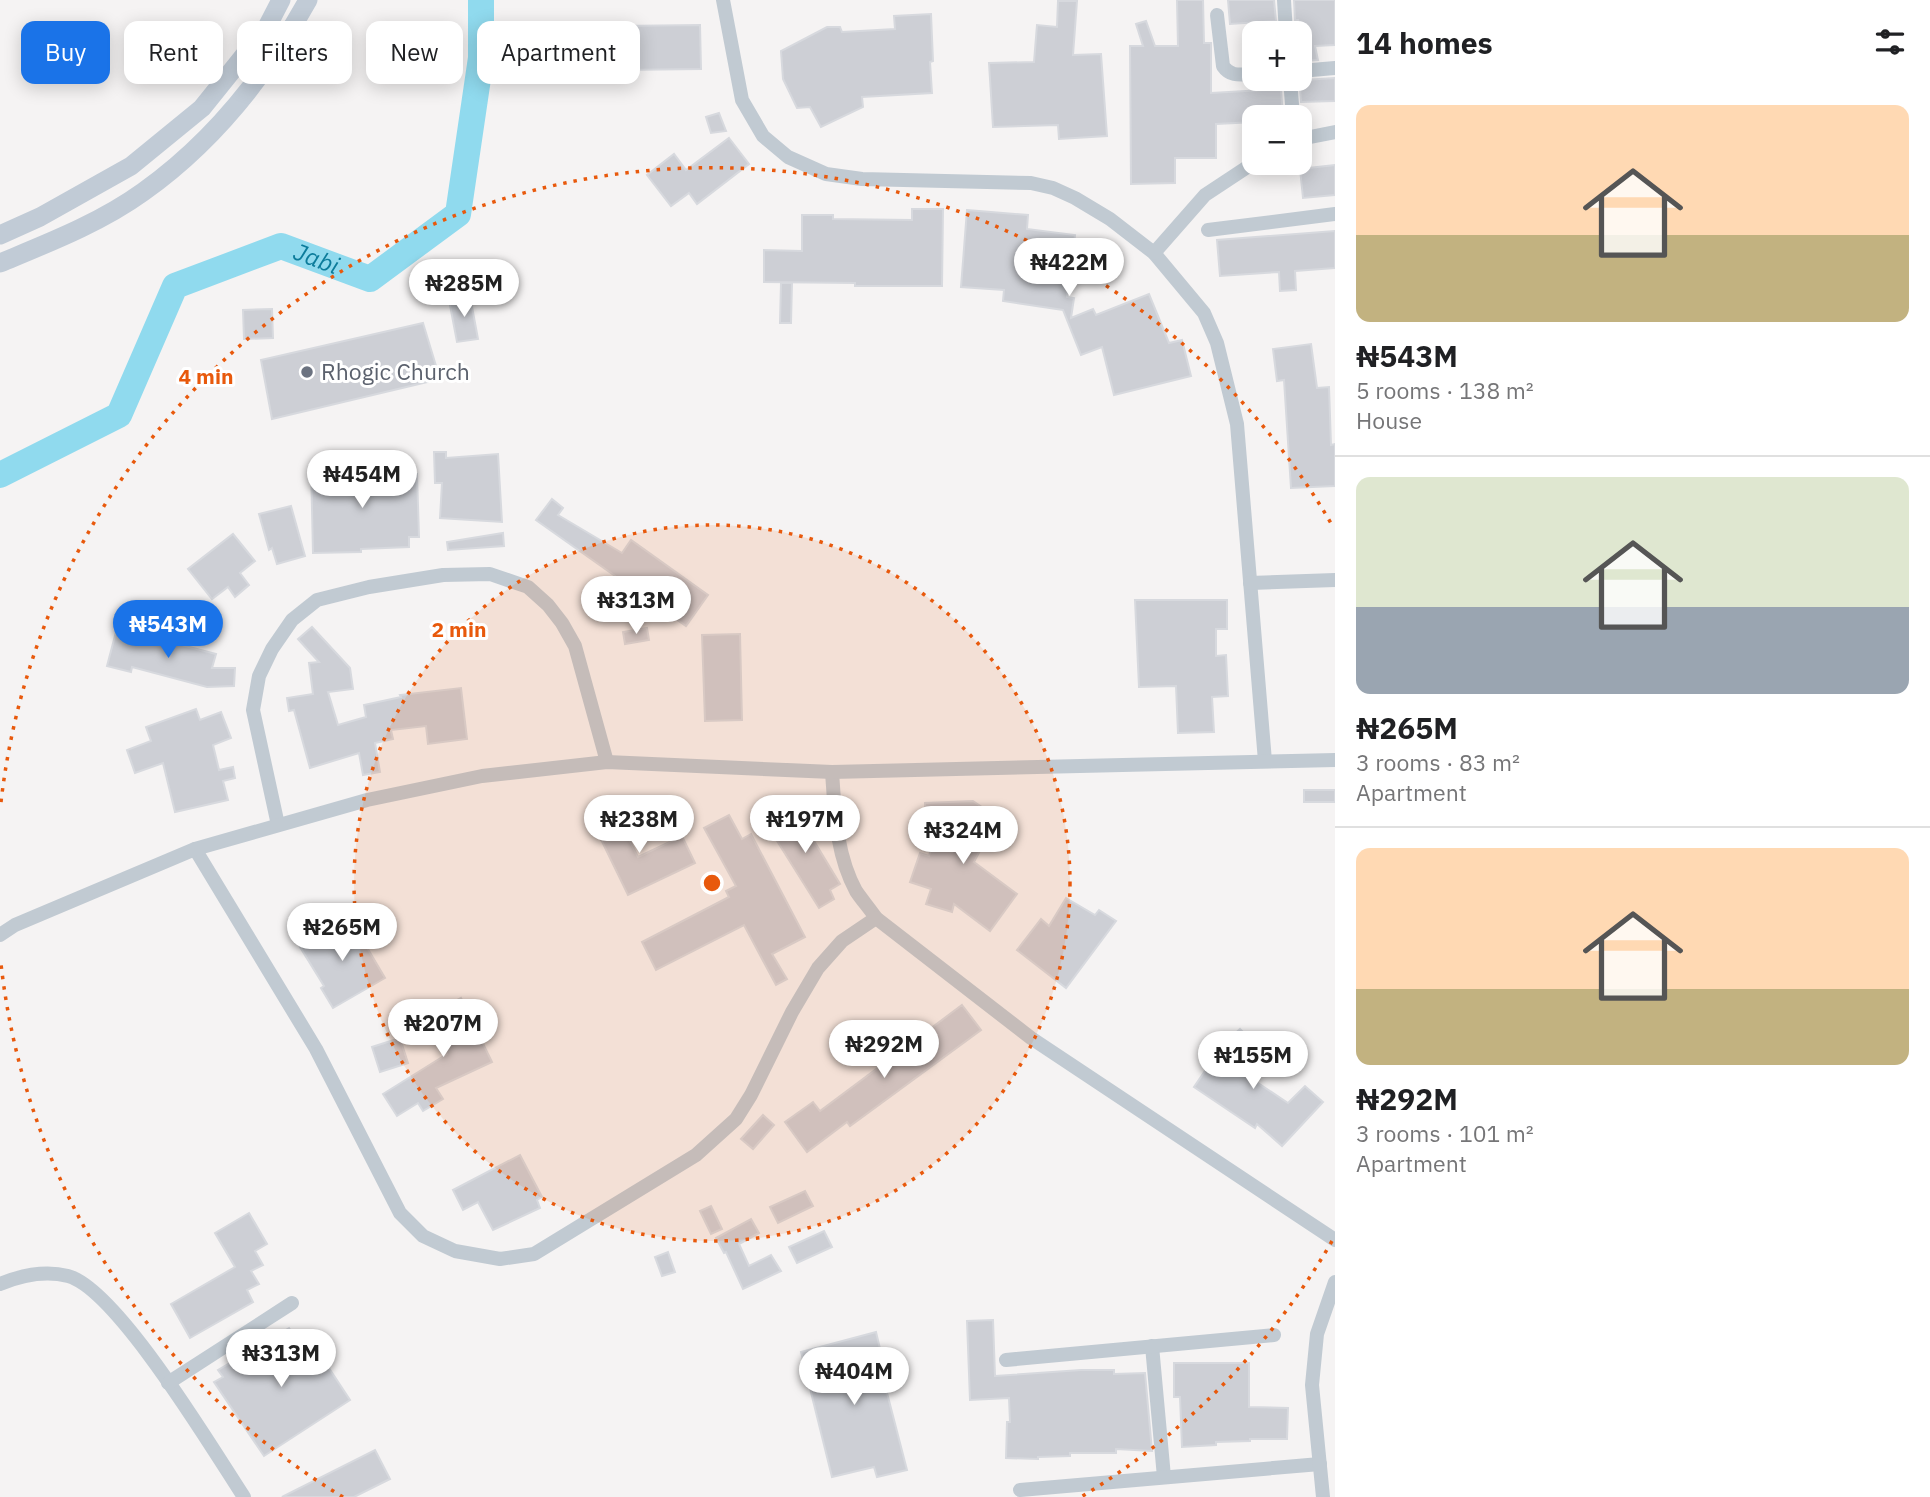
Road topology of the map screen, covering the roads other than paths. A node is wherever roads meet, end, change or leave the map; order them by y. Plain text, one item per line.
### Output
1 (281, 0) edge
2 (308, 0) edge
3 (723, 0) edge
4 (1284, 0) edge
5 (1217, 15) dead end
6 (1285, 21) edge
7 (1335, 68) edge
8 (1312, 70) edge
9 (1242, 75) edge
10 (1335, 132) edge
11 (1312, 137) edge
12 (1242, 171) edge
13 (1335, 214) edge
14 (1208, 230) dead end
15 (0, 235) edge
16 (1154, 253) junction
17 (0, 263) edge
18 (1335, 580) edge
19 (1250, 583) junction
20 (1335, 760) edge
21 (1265, 761) junction
22 (607, 762) junction
23 (832, 772) junction
24 (278, 825) junction
25 (195, 849) junction
26 (876, 918) junction
27 (0, 935) edge
28 (1335, 1240) edge
29 (1335, 1282) edge
30 (0, 1283) edge
31 (292, 1303) dead end
32 (1274, 1335) dead end
33 (1152, 1346) junction
34 (1006, 1360) dead end
35 (168, 1383) junction
36 (1320, 1464) junction
37 (1164, 1478) junction
38 (1020, 1490) dead end
39 (1083, 1491) edge
40 (244, 1497) edge
41 (1323, 1497) edge

1 - 15 street
2 - 17 street
3 - 16 street
4 - 6 street
5 - 9 street
7 - 8 street
10 - 11 street
12 - 16 street
13 - 14 street
16 - 19 street
18 - 19 street
19 - 21 street
20 - 21 street
21 - 23 street
22 - 23 street
22 - 24 street
22 - 24 street
23 - 26 street
24 - 25 street
25 - 26 street
25 - 27 street
26 - 28 street
29 - 36 street
30 - 35 street
31 - 35 street
32 - 33 street
33 - 34 street
33 - 37 street
35 - 40 street
36 - 37 street
36 - 41 street
37 - 39 street
38 - 39 street

